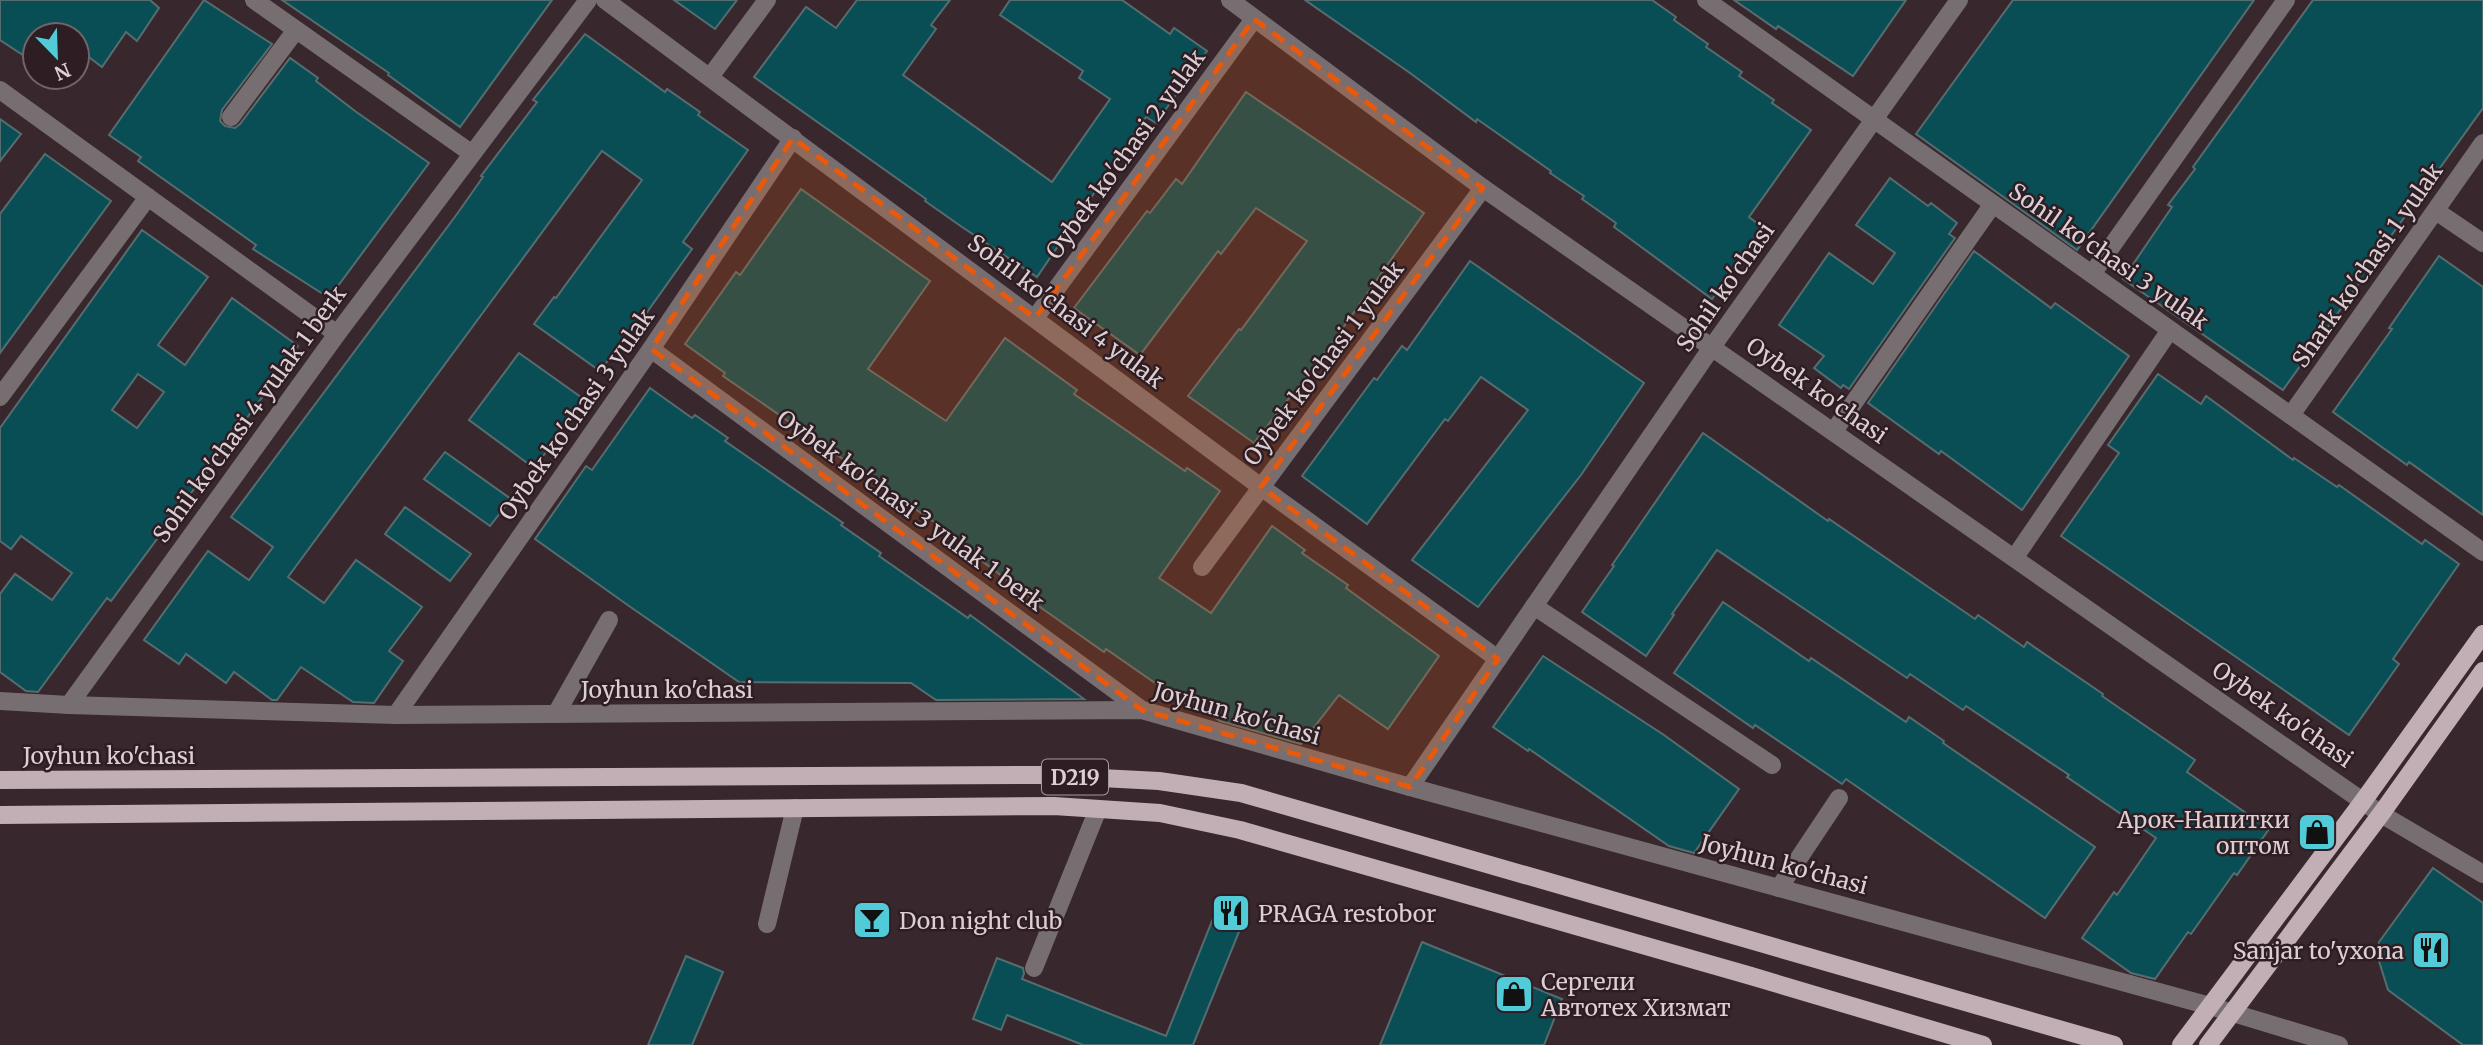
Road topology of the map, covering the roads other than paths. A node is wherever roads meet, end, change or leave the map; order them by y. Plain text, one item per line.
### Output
1 (254, 0) edge
2 (588, 0) edge
3 (605, 0) edge
4 (767, 0) edge
5 (1230, 0) edge
6 (1706, 0) edge
7 (1959, 0) edge
8 (2286, 0) edge
9 (1254, 19) junction
10 (296, 30) junction
11 (710, 77) junction
12 (0, 90) edge
13 (231, 117) dead end
14 (1873, 119) junction
15 (793, 138) junction
16 (2483, 143) edge
17 (471, 153) junction
18 (1483, 188) junction
19 (148, 197) junction
20 (1993, 204) junction
21 (2436, 211) junction
22 (2483, 243) edge
23 (2092, 274) junction
24 (1035, 318) junction
25 (2170, 330) junction
26 (337, 334) junction
27 (1712, 346) junction
28 (651, 349) junction
29 (0, 397) edge
30 (2291, 415) junction
31 (1834, 431) junction
32 (1261, 487) junction
33 (2483, 552) edge
34 (2015, 557) junction
35 (1202, 566) dead end
36 (1534, 606) junction
37 (609, 620) dead end
38 (2483, 634) edge
39 (1498, 659) junction
40 (2483, 671) edge
41 (0, 701) edge
42 (69, 705) junction
43 (1142, 710) junction
44 (556, 714) junction
45 (396, 715) junction
46 (1772, 765) dead end
47 (0, 780) edge
48 (1410, 787) junction
49 (1839, 798) dead end
50 (2364, 800) junction
51 (795, 808) junction
52 (1098, 809) junction
53 (2381, 814) junction
54 (0, 815) edge
55 (2483, 874) edge
56 (1779, 888) junction
57 (767, 924) dead end
58 (1034, 968) dead end
59 (2210, 1006) junction
60 (2231, 1013) junction
61 (1963, 1042) edge
62 (1983, 1045) edge
63 (2114, 1045) edge
64 (2181, 1045) edge
65 (2208, 1045) edge
66 (2339, 1045) edge

1 - 10 street
2 - 17 street, Sohil ko'chasi 4 yulak 1 berk
3 - 11 street, Sohil ko'chasi 4 yulak
4 - 11 street
5 - 9 street, Oybek ko'chasi
6 - 14 street, Sohil ko'chasi 3 yulak
7 - 14 street, Sohil ko'chasi
8 - 23 street
9 - 18 street, Oybek ko'chasi
9 - 24 street, Oybek ko'chasi 2 yulak
10 - 13 street
10 - 17 street
11 - 15 street, Sohil ko'chasi 4 yulak
12 - 19 street
14 - 20 street, Sohil ko'chasi 3 yulak
14 - 27 street, Sohil ko'chasi
15 - 24 street, Sohil ko'chasi 4 yulak
15 - 28 street, Oybek ko'chasi 3 yulak
16 - 21 street, Shark ko'chasi 1 yulak
17 - 26 street, Sohil ko'chasi 4 yulak 1 berk
18 - 27 street, Oybek ko'chasi
18 - 32 street, Oybek ko'chasi 1 yulak
19 - 26 street
19 - 29 street
20 - 23 street, Sohil ko'chasi 3 yulak
20 - 31 street
21 - 22 street
21 - 30 street, Shark ko'chasi 1 yulak
23 - 25 street, Sohil ko'chasi 3 yulak
24 - 32 street, Sohil ko'chasi 4 yulak
25 - 30 street, Sohil ko'chasi 3 yulak
25 - 34 street
26 - 42 street, Sohil ko'chasi 4 yulak 1 berk
27 - 31 street, Oybek ko'chasi
27 - 36 street, Sohil ko'chasi
28 - 43 street, Oybek ko'chasi 3 yulak 1 berk
28 - 45 street, Oybek ko'chasi 3 yulak
30 - 33 street, Sohil ko'chasi 3 yulak
31 - 34 street, Oybek ko'chasi
32 - 35 street, Oybek ko'chasi 1 yulak
32 - 39 street, Sohil ko'chasi 4 yulak
34 - 50 street, Oybek ko'chasi
36 - 39 street, Sohil ko'chasi
36 - 46 street
37 - 44 street
38 - 50 main road
39 - 48 street, Sohil ko'chasi
40 - 53 main road
41 - 42 street, Joyhun ko'chasi
42 - 45 street, Joyhun ko'chasi
43 - 44 street, Joyhun ko'chasi
43 - 48 street, Joyhun ko'chasi
44 - 45 street, Joyhun ko'chasi
47 - 63 main road, Joyhun ko'chasi / D219
48 - 56 street, Joyhun ko'chasi
49 - 56 street
50 - 53 street, Oybek ko'chasi
50 - 59 main road
51 - 52 main road, D219
51 - 54 main road, D219
51 - 57 street
52 - 58 street
52 - 61 main road, D219
53 - 55 street, Oybek ko'chasi
53 - 60 main road
56 - 59 street, Joyhun ko'chasi
59 - 60 street, Joyhun ko'chasi
59 - 64 main road
60 - 65 main road
60 - 66 street, Joyhun ko'chasi
61 - 62 main road, D219

